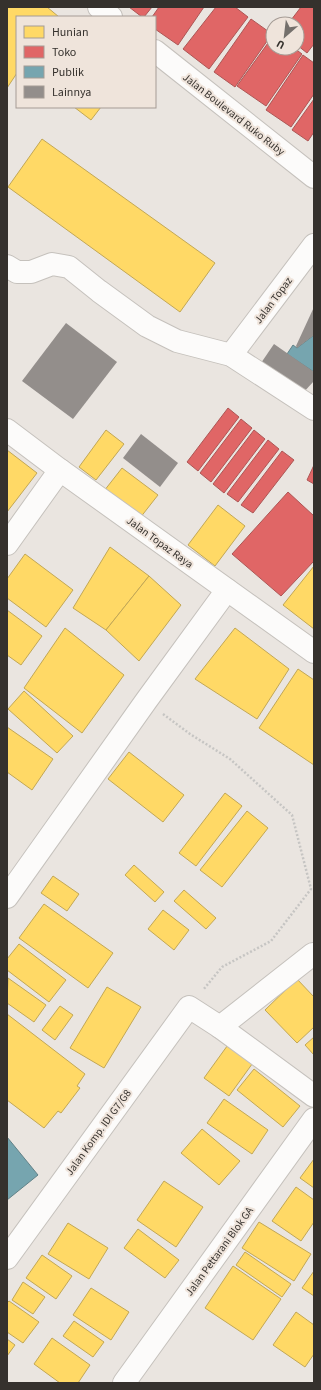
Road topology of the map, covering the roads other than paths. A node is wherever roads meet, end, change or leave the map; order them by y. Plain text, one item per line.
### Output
1 (99, 7) edge
2 (111, 16) edge
3 (156, 52) edge
4 (314, 177) edge
5 (314, 245) edge
6 (7, 266) edge
7 (231, 355) junction
8 (314, 409) edge
9 (7, 430) edge
10 (60, 470) junction
11 (7, 544) edge
12 (227, 590) junction
13 (314, 652) edge
14 (7, 897) edge
15 (314, 954) edge
16 (220, 1027) junction
17 (314, 1096) edge
18 (314, 1120) edge
19 (7, 1258) edge
20 (124, 1383) edge

1 - 2 street
3 - 4 street, Jalan Boulevard Ruko Ruby
5 - 7 street, Jalan Topaz
6 - 7 street
7 - 8 street
9 - 10 street, Jalan Topaz Raya
10 - 11 street
10 - 12 street, Jalan Topaz Raya
12 - 13 street, Jalan Topaz Raya
12 - 14 street
15 - 16 street
16 - 17 street
16 - 19 street, Jalan Komp. IDI G7/G8
18 - 20 street, Jalan Pettarani Blok GA

